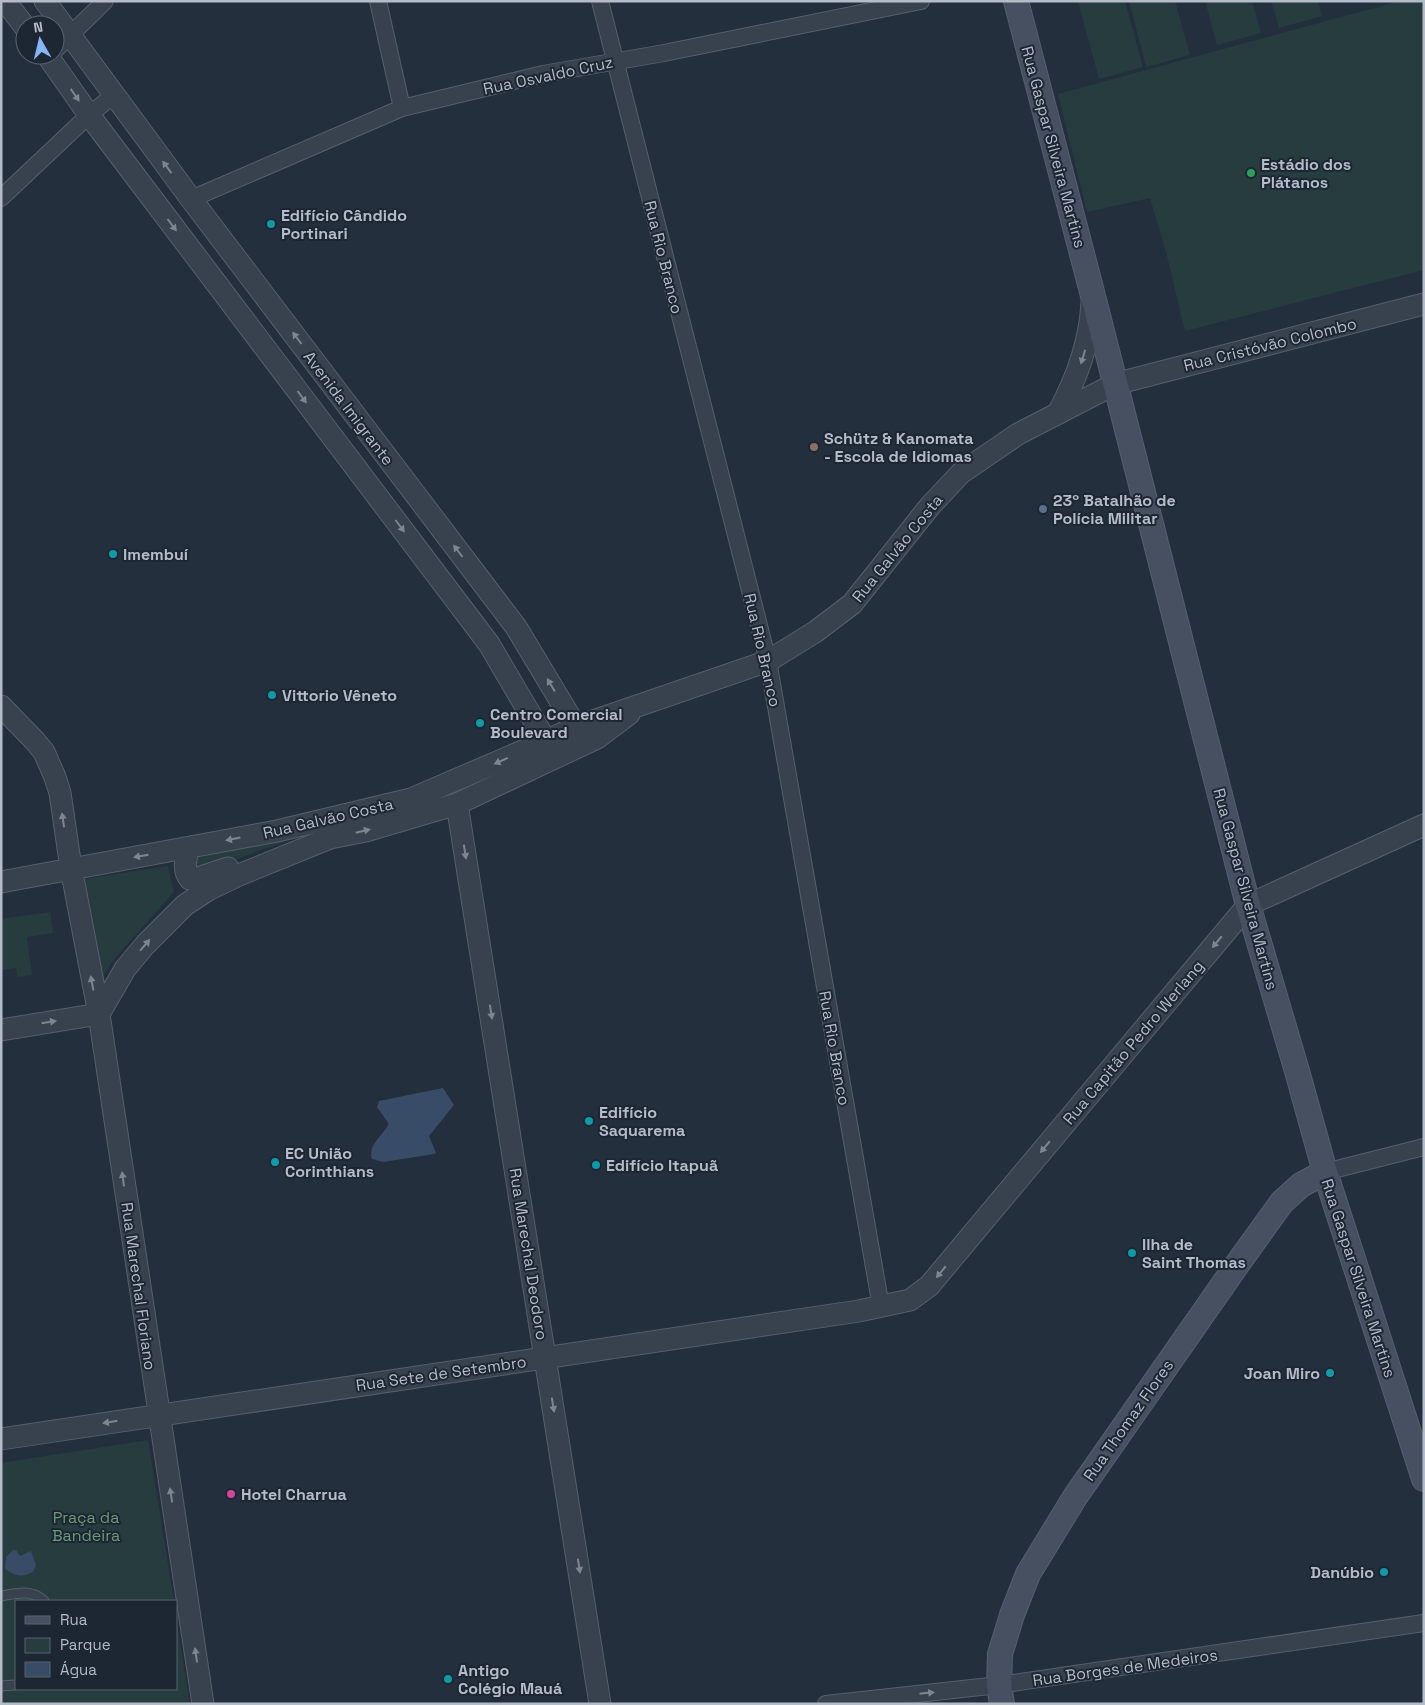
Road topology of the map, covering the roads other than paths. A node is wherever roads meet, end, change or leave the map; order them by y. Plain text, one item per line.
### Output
1 (5, 1) edge
2 (45, 1) edge
3 (105, 1) edge
4 (378, 1) edge
5 (600, 1) edge
6 (921, 1) edge
7 (1016, 1) edge
8 (16, 15) edge
9 (71, 34) junction
10 (65, 40) edge
11 (614, 61) junction
12 (57, 65) edge
13 (114, 95) junction
14 (402, 108) junction
15 (89, 115) junction
16 (1, 198) edge
17 (191, 199) junction
18 (1092, 292) junction
19 (1424, 304) edge
20 (1115, 384) junction
21 (1058, 413) junction
22 (768, 661) junction
23 (1, 706) edge
24 (577, 736) junction
25 (546, 741) junction
26 (457, 804) junction
27 (1424, 825) edge
28 (330, 838) junction
29 (183, 849) junction
30 (71, 868) junction
31 (1, 882) edge
32 (185, 905) junction
33 (1248, 905) junction
34 (99, 1014) junction
35 (1, 1030) edge
36 (1424, 1147) edge
37 (1324, 1172) junction
38 (881, 1307) junction
39 (546, 1357) junction
40 (158, 1415) junction
41 (1, 1438) edge
42 (1424, 1479) edge
43 (1, 1596) edge
44 (43, 1600) edge
45 (1424, 1623) edge
46 (15, 1685) edge
47 (1, 1686) edge
48 (1001, 1695) edge
49 (203, 1704) edge
50 (600, 1704) edge
51 (826, 1704) edge

1 - 8 street
2 - 9 street, Avenida Imigrante
3 - 9 street
4 - 14 street
5 - 11 street, Rua Rio Branco
6 - 11 street, Rua Osvaldo Cruz
7 - 18 main road, Rua Gaspar Silveira Martins
9 - 10 street, Avenida Imigrante
9 - 13 street, Avenida Imigrante
11 - 14 street, Rua Osvaldo Cruz
11 - 22 street, Rua Rio Branco
12 -> 15 street, Avenida Imigrante
13 - 15 street
17 -> 13 street, Avenida Imigrante
14 - 17 street, Rua Osvaldo Cruz
15 - 16 street
15 -> 25 street, Avenida Imigrante
24 -> 17 street, Avenida Imigrante
18 - 20 main road, Rua Gaspar Silveira Martins
18 -> 21 street, Rua Gaspar Silveira Martins
19 - 20 street, Rua Cristóvão Colombo
20 - 21 street, Rua Galvão Costa
20 - 33 main road, Rua Gaspar Silveira Martins
21 - 22 street, Rua Galvão Costa
22 - 24 street, Rua Galvão Costa
22 - 38 street, Rua Rio Branco
30 -> 23 street, Rua Marechal Floriano
24 - 25 street, Rua Galvão Costa
24 - 26 street, Rua Galvão Costa
25 -> 29 street, Rua Galvão Costa
28 -> 26 street, Rua Galvão Costa
26 -> 39 street, Rua Marechal Deodoro
27 - 33 street, Rua Capitão Pedro Werlang
28 - 29 street
28 - 32 street, Rua Galvão Costa
29 -> 30 street, Rua Galvão Costa
29 - 32 street
30 - 31 street, Rua Galvão Costa
34 -> 30 street, Rua Marechal Floriano
34 -> 32 street, Rua Galvão Costa
33 - 37 main road, Rua Gaspar Silveira Martins
33 -> 38 street, Rua Capitão Pedro Werlang
35 -> 34 street
40 -> 34 street, Rua Marechal Floriano
36 - 37 street
37 - 42 main road, Rua Gaspar Silveira Martins
37 - 48 main road, Rua Thomaz Flores
38 - 39 street, Rua Sete de Setembro
39 - 40 street, Rua Sete de Setembro
39 -> 50 street, Rua Marechal Deodoro
40 -> 41 street, Rua Sete de Setembro
49 -> 40 street, Rua Marechal Floriano
43 - 44 lane
45 - 48 street, Rua Borges de Medeiros
46 - 47 lane
51 -> 48 street, Rua Borges de Medeiros

